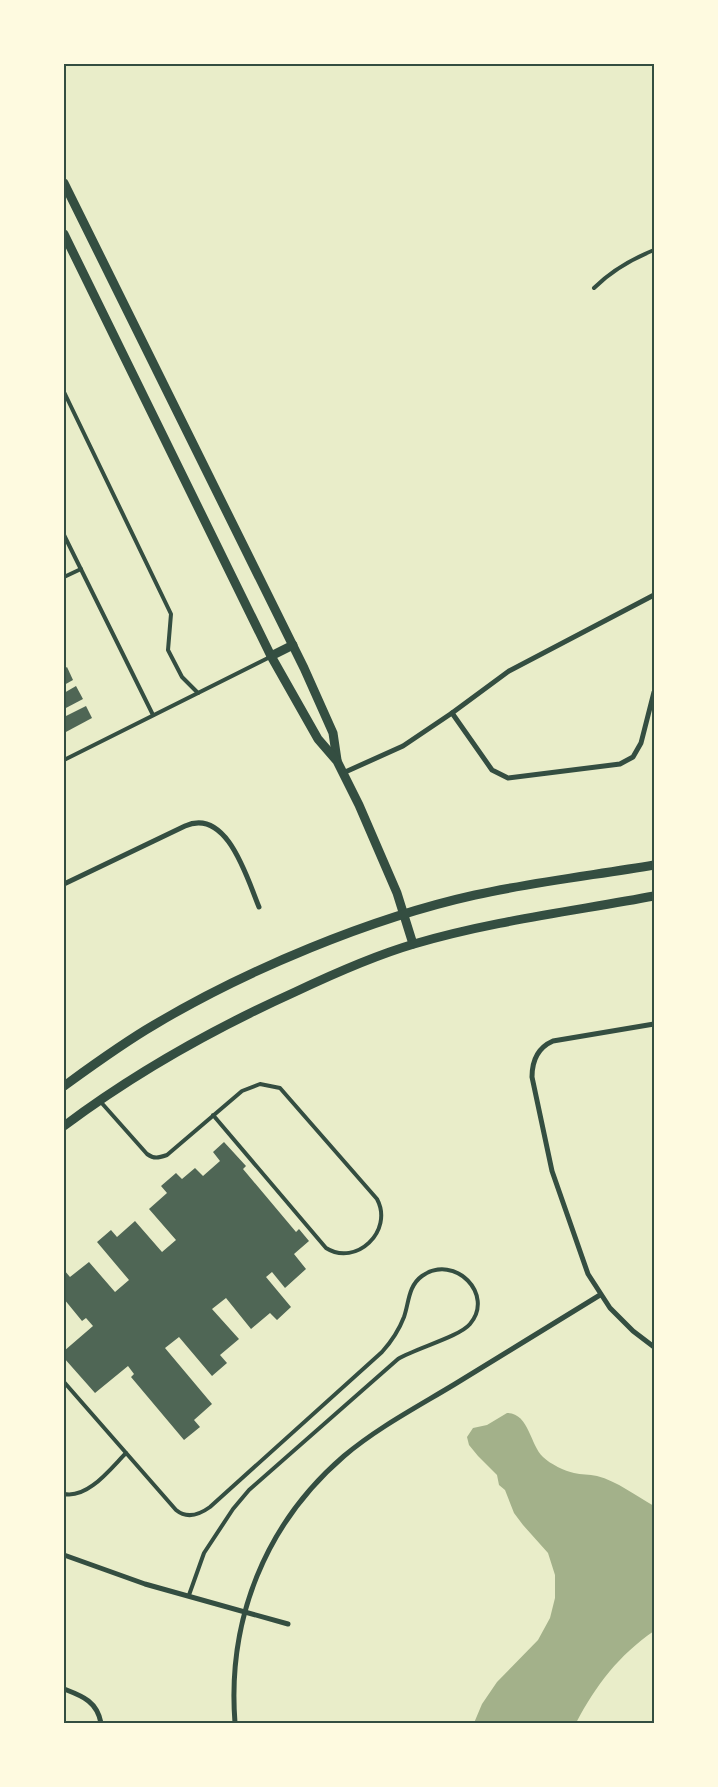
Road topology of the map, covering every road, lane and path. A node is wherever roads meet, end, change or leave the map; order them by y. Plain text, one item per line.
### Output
1 (64, 183) edge
2 (64, 234) edge
3 (654, 250) edge
4 (594, 288) dead end
5 (64, 392) edge
6 (64, 535) edge
7 (81, 569) junction
8 (64, 577) edge
9 (654, 595) edge
10 (293, 646) junction
11 (271, 656) junction
12 (654, 692) edge
13 (198, 693) junction
14 (452, 713) junction
15 (153, 715) junction
16 (64, 760) edge
17 (337, 761) junction
18 (343, 773) junction
19 (654, 865) edge
20 (64, 884) edge
21 (654, 896) edge
22 (259, 907) dead end
23 (404, 915) junction
24 (413, 944) junction
25 (654, 1024) edge
26 (64, 1086) edge
27 (99, 1100) junction
28 (213, 1115) junction
29 (64, 1126) edge
30 (600, 1295) junction
31 (654, 1347) edge
32 (64, 1382) edge
33 (126, 1453) junction
34 (64, 1494) edge
35 (64, 1556) edge
36 (189, 1595) junction
37 (245, 1611) junction
38 (288, 1624) dead end
39 (64, 1689) edge
40 (100, 1723) edge
41 (235, 1723) edge

1 - 10 street
2 - 11 street
3 - 4 lane
5 - 13 lane
6 - 7 lane
7 - 8 lane
7 - 15 lane
9 - 14 street
10 - 11 street
10 - 17 street
11 - 13 lane
11 - 17 street
12 - 14 street
13 - 15 lane
14 - 18 street
15 - 16 lane
17 - 18 street
18 - 23 street
19 - 23 street
20 - 22 street
21 - 24 street
23 - 24 street
23 - 26 street
24 - 27 street
25 - 30 street
27 - 28 lane
27 - 29 street
28 - 28 lane
30 - 31 street
30 - 37 street
32 - 33 lane
33 - 34 lane
33 - 36 lane
35 - 36 street
36 - 37 street
37 - 38 street
37 - 41 street
39 - 40 street

